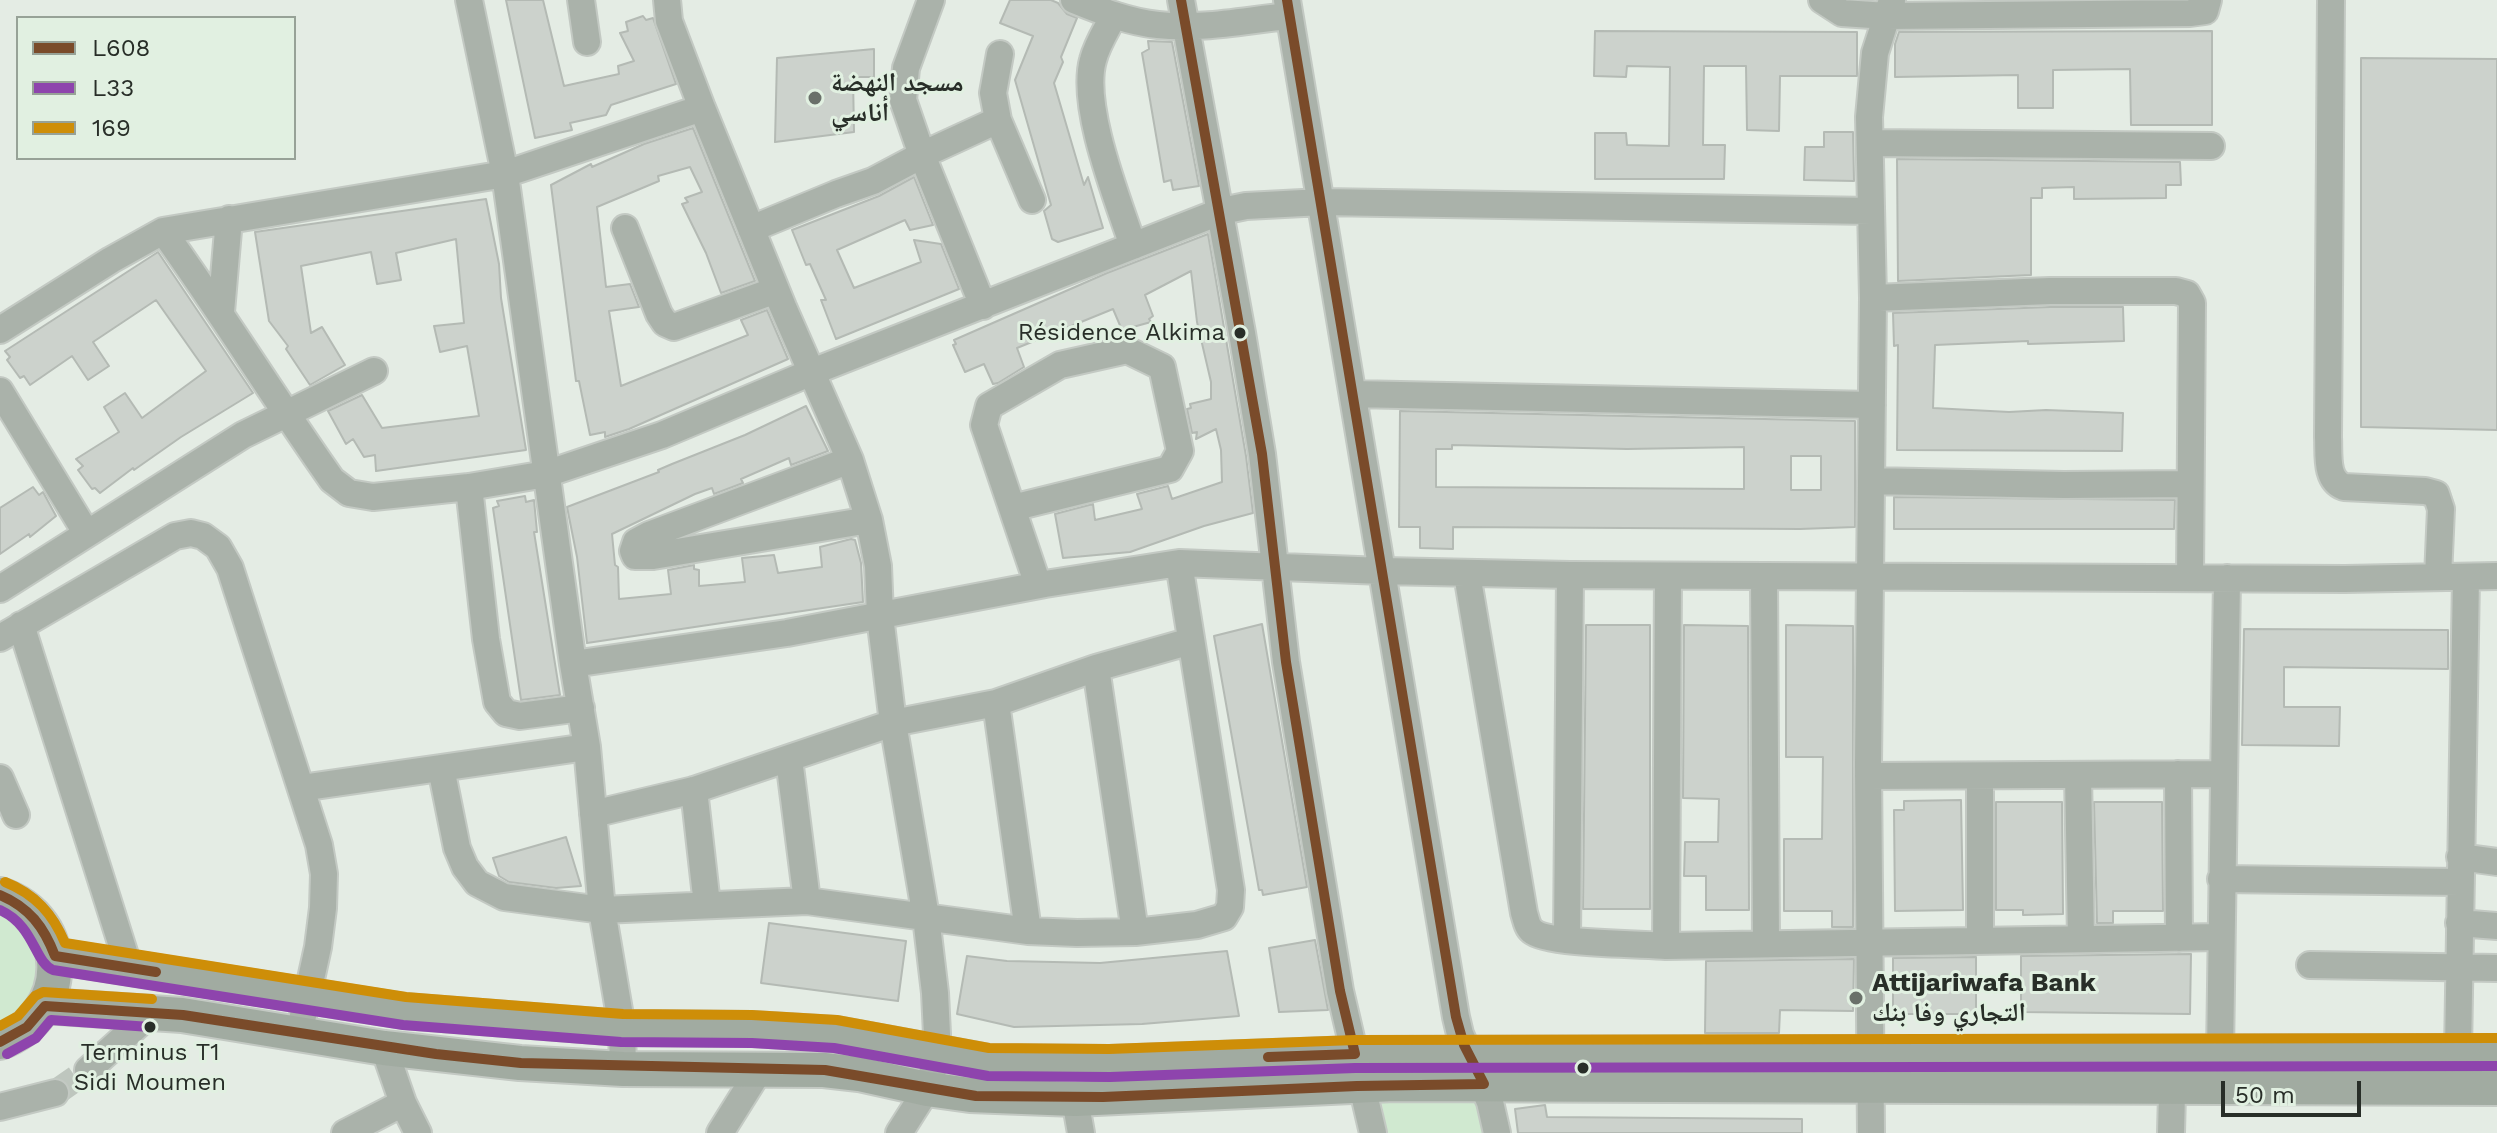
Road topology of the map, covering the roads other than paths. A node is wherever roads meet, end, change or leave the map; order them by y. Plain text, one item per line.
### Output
1 (469, 0) edge
2 (581, 0) edge
3 (667, 0) edge
4 (931, 0) edge
5 (1074, 0) edge
6 (1822, 0) edge
7 (2208, 0) edge
8 (2331, 0) edge
9 (1288, 8) edge
10 (1890, 8) edge
11 (1183, 13) edge
12 (1114, 15) junction
13 (587, 42) dead end
14 (1000, 54) dead end
15 (702, 108) junction
16 (998, 120) junction
17 (1870, 143) junction
18 (2211, 146) dead end
19 (922, 155) junction
20 (505, 174) junction
21 (1032, 200) dead end
22 (1322, 202) junction
23 (1222, 211) junction
24 (1871, 211) junction
25 (229, 219) junction
26 (625, 228) dead end
27 (751, 229) junction
28 (163, 231) junction
29 (1133, 246) junction
30 (776, 290) junction
31 (1873, 298) junction
32 (983, 306) junction
33 (221, 312) junction
34 (0, 330) edge
35 (374, 371) dead end
36 (812, 372) junction
37 (0, 391) edge
38 (1353, 394) junction
39 (1872, 405) junction
40 (285, 414) junction
41 (850, 460) junction
42 (546, 474) junction
43 (1871, 481) junction
44 (2190, 484) junction
45 (469, 487) junction
46 (1012, 508) junction
47 (869, 520) junction
48 (87, 534) junction
49 (1179, 563) junction
50 (1274, 567) junction
51 (1383, 571) junction
52 (1467, 574) junction
53 (1570, 575) junction
54 (1668, 576) junction
55 (2497, 576) edge
56 (1764, 577) junction
57 (1869, 577) junction
58 (2438, 577) junction
59 (2466, 577) junction
60 (2190, 578) junction
61 (2227, 578) junction
62 (1038, 585) junction
63 (0, 589) edge
64 (880, 616) junction
65 (11, 632) edge
66 (1191, 641) junction
67 (573, 664) junction
68 (1096, 668) junction
69 (996, 703) junction
70 (581, 708) junction
71 (893, 723) junction
72 (587, 747) junction
73 (789, 759) junction
74 (441, 768) junction
75 (2178, 774) junction
76 (2223, 774) junction
77 (2078, 775) junction
78 (1868, 776) junction
79 (1980, 776) junction
80 (0, 778) edge
81 (301, 788) junction
82 (694, 790) junction
83 (593, 814) junction
84 (16, 815) dead end
85 (2497, 862) edge
86 (2460, 870) junction
87 (2221, 879) junction
88 (0, 895) edge
89 (807, 901) junction
90 (707, 905) junction
91 (602, 910) junction
92 (926, 917) junction
93 (2459, 923) junction
94 (2497, 926) edge
95 (1028, 931) junction
96 (1135, 932) junction
97 (2221, 937) junction
98 (2179, 938) junction
99 (2081, 939) junction
100 (1567, 940) junction
101 (1980, 941) junction
102 (1871, 942) junction
103 (1766, 944) junction
104 (1666, 946) junction
105 (55, 956) junction
106 (2310, 965) dead end
107 (2459, 967) junction
108 (129, 968) junction
109 (2497, 968) edge
110 (307, 998) junction
111 (45, 1006) junction
112 (151, 1013) junction
113 (622, 1028) junction
114 (299, 1034) junction
115 (0, 1042) edge
116 (384, 1048) junction
117 (1871, 1052) junction
118 (2458, 1052) junction
119 (2497, 1052) edge
120 (1469, 1053) junction
121 (2220, 1054) junction
122 (938, 1055) junction
123 (623, 1069) junction
124 (760, 1069) junction
125 (1359, 1069) junction
126 (88, 1070) tunnel mouth
127 (2172, 1070) junction
128 (1484, 1084) junction
129 (1872, 1087) junction
130 (2497, 1088) edge
131 (927, 1089) junction
132 (55, 1093) tunnel mouth
133 (1075, 1099) junction
134 (403, 1103) junction
135 (0, 1107) edge
136 (345, 1133) edge
137 (418, 1133) edge
138 (720, 1133) edge
139 (899, 1133) edge
140 (1081, 1133) edge
141 (1373, 1133) edge
142 (1497, 1133) edge
143 (1871, 1133) edge
144 (2171, 1133) edge

1 - 20 street
2 - 13 street
3 - 15 street
4 - 19 street
5 - 12 street
6 - 10 street
7 - 10 street
8 - 58 street
9 - 11 street
9 - 22 street
10 - 17 street
11 - 12 street
11 - 23 street
12 - 29 street
14 - 16 street
15 - 20 street
15 - 27 street
16 - 19 street
16 - 21 street
17 - 18 street
17 - 24 street
19 - 27 street
19 - 32 street
20 - 25 street
20 - 42 street
22 - 23 street
22 - 24 street
22 - 38 street
23 - 29 street
23 - 50 street
24 - 31 street
25 - 28 street
25 - 33 street
26 - 30 street
27 - 30 street
28 - 33 street
28 - 34 street
29 - 32 street
30 - 36 street
31 - 39 street
31 - 44 street
32 - 36 street
33 - 40 street
35 - 40 street
36 - 41 street
36 - 42 street
37 - 48 street
38 - 39 street
38 - 51 street
39 - 43 street
40 - 45 street
40 - 48 street
41 - 47 street
41 - 47 street
42 - 45 street
42 - 67 street
43 - 44 street
43 - 57 street
44 - 60 street
45 - 70 street
46 - 46 street
46 - 62 street
47 - 64 street
48 - 63 street
49 - 50 street
49 - 62 street
49 - 66 street
50 - 51 street
50 - 125 street
51 - 52 street
51 - 120 street
52 - 53 street
52 - 100 street
53 - 54 street
53 - 100 street
54 - 56 street
54 - 104 street
55 - 59 street
56 - 57 street
56 - 103 street
57 - 60 street
57 - 78 street
58 - 59 street
58 - 61 street
59 - 86 street
60 - 61 street
61 - 76 street
62 - 64 street
64 - 67 street
64 - 71 street
65 - 81 street
65 - 108 street
66 - 68 street
66 - 96 street
67 - 70 street
68 - 69 street
68 - 96 street
69 - 71 street
69 - 95 street
70 - 72 street
71 - 73 street
71 - 92 street
72 - 74 street
72 - 83 street
73 - 82 street
73 - 89 street
74 - 81 street
74 - 91 street
75 - 76 street
75 - 77 street
75 - 98 street
76 - 87 street
77 - 79 street
77 - 99 street
78 - 79 street
78 - 102 street
79 - 101 street
80 - 84 street
81 - 110 street
82 - 83 street
82 - 90 street
83 - 91 street
85 - 86 street
86 - 87 street
86 - 93 street
87 - 97 street
88 - 105 main road
89 - 90 street
89 - 92 street
90 - 91 street
91 - 113 street
92 - 95 street
92 - 122 street
93 - 94 street
93 - 107 street
95 - 96 street
97 - 98 street
97 - 121 street
98 - 99 street
99 - 101 street
100 - 104 street
101 - 102 street
102 - 103 street
102 - 117 street
103 - 104 street
105 - 108 main road
105 - 111 main road
106 - 107 street
107 - 109 street
107 - 118 street
108 - 110 main road
110 - 113 main road
110 - 114 street
111 - 112 main road
111 - 115 main road
112 - 114 main road
112 - 126 street
113 - 122 main road
113 - 123 street
114 - 116 main road
116 - 123 main road
116 - 134 street
117 - 120 main road
117 - 127 main road
117 - 129 street
118 - 119 main road
118 - 121 main road
120 - 125 main road
120 - 128 street
121 - 127 main road
122 - 125 main road
122 - 131 street
123 - 124 main road
124 - 131 main road
124 - 138 street
125 - 128 main road
125 - 133 main road
125 - 141 street
127 - 129 main road
127 - 130 main road
127 - 144 street
128 - 129 main road
128 - 142 street
129 - 143 street
131 - 133 main road
131 - 139 street
132 - 135 street
133 - 140 street
134 - 136 street
134 - 137 street

